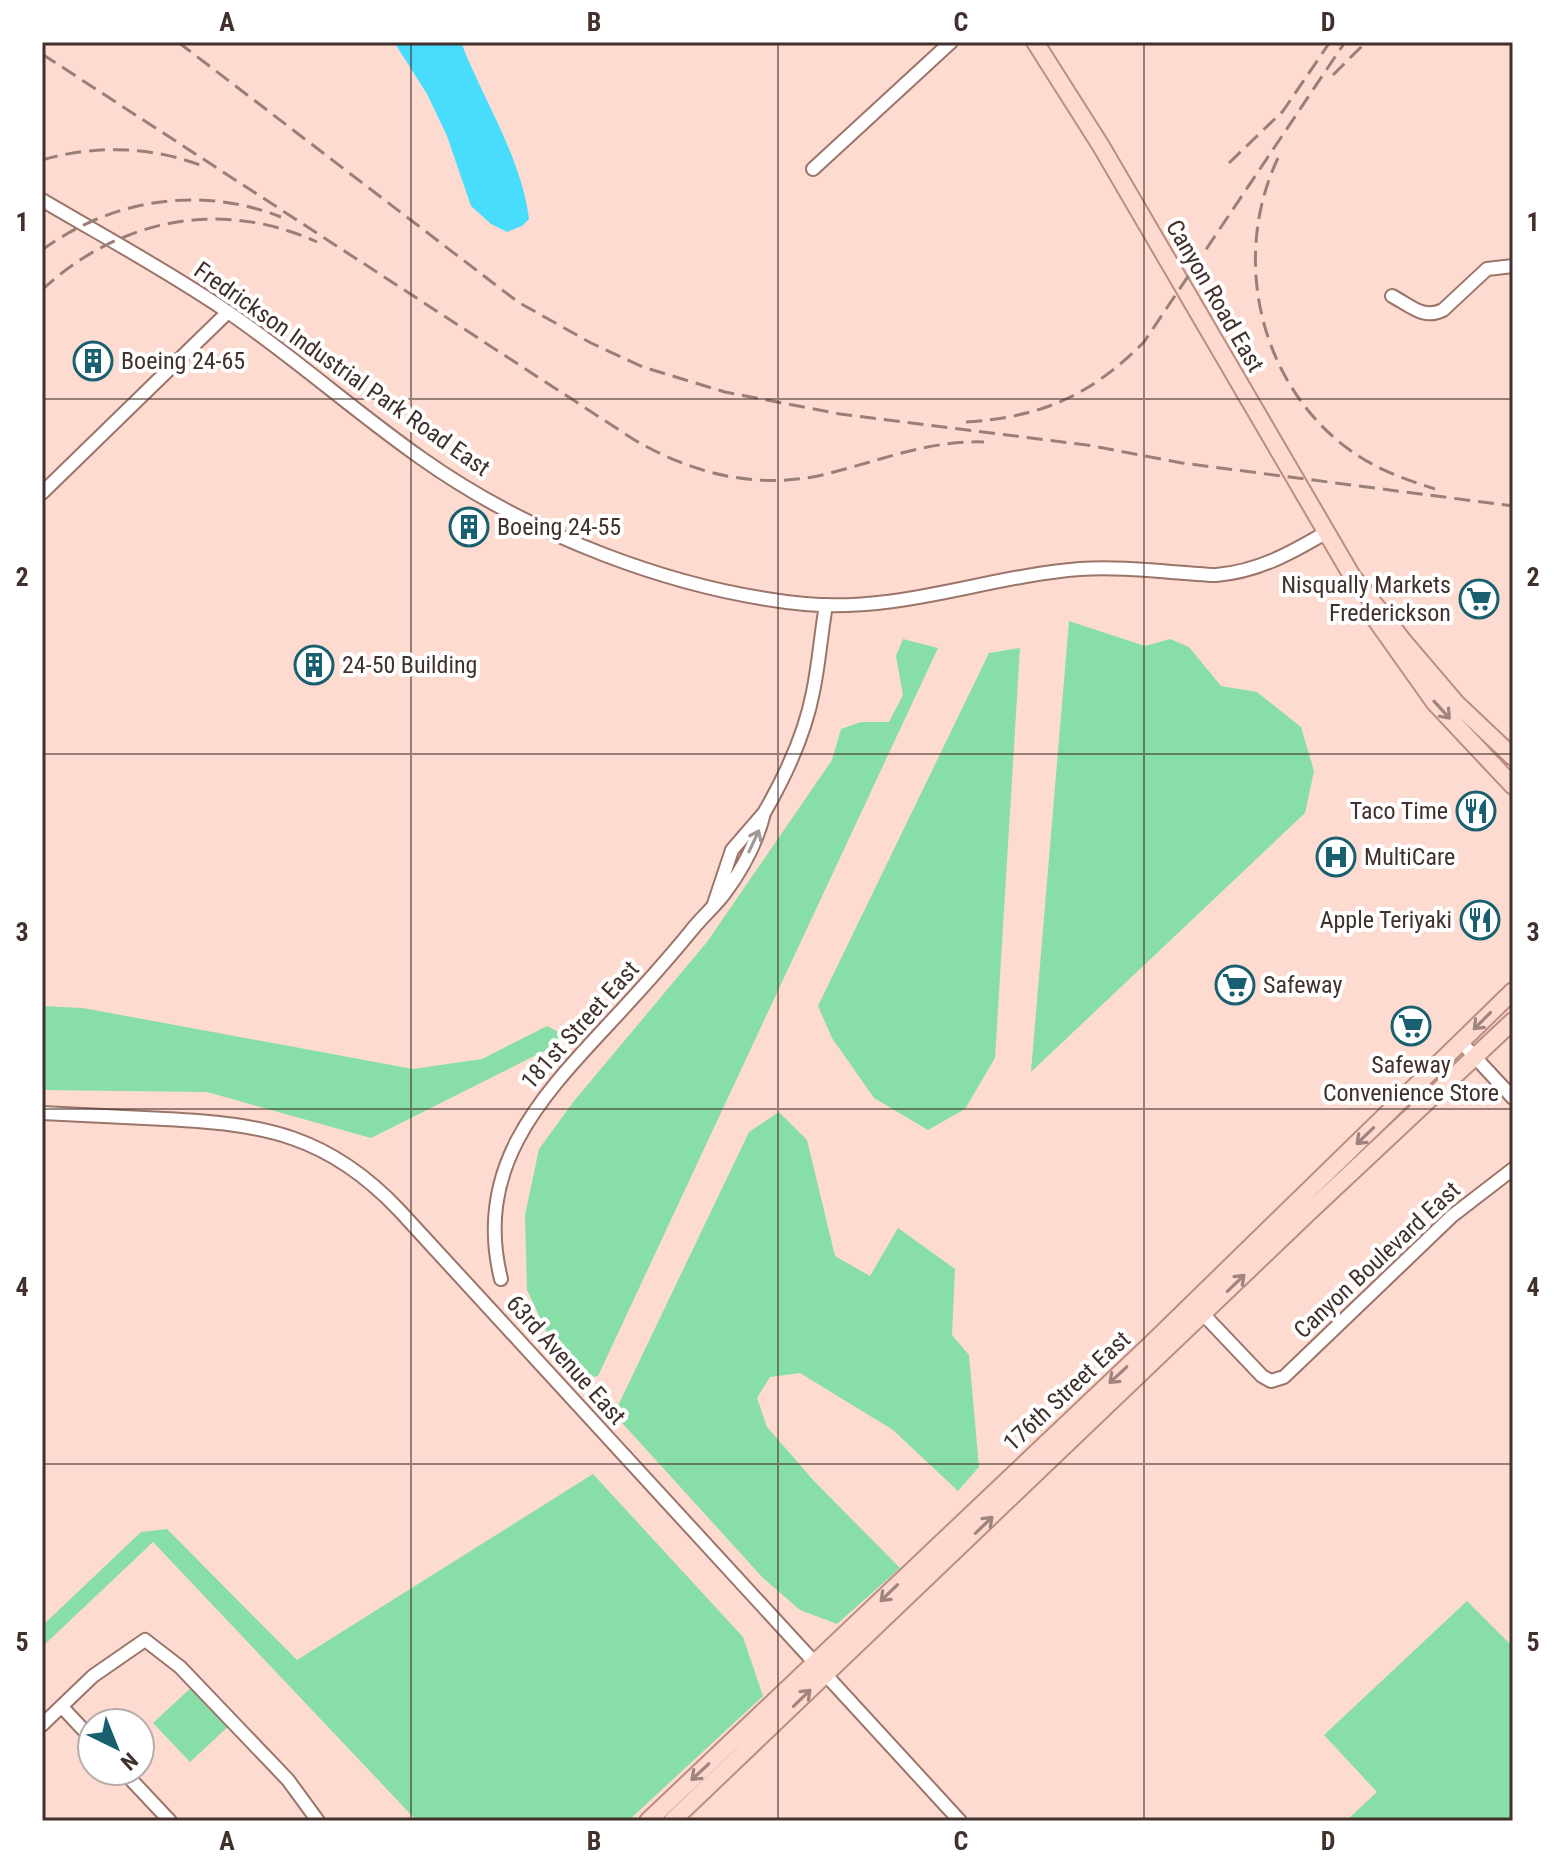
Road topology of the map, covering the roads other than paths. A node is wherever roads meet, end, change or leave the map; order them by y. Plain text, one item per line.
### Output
1 (951, 42) edge
2 (1035, 42) edge
3 (813, 169) dead end
4 (42, 200) edge
5 (1513, 266) edge
6 (1392, 296) dead end
7 (228, 312) junction
8 (42, 493) edge
9 (1325, 533) junction
10 (1352, 576) junction
11 (826, 605) junction
12 (1513, 757) edge
13 (1513, 786) edge
14 (1513, 991) edge
15 (1513, 1021) edge
16 (1461, 1042) junction
17 (1474, 1056) junction
18 (1513, 1098) edge
19 (42, 1113) edge
20 (1513, 1169) edge
21 (501, 1279) dead end
22 (1200, 1297) junction
23 (1204, 1315) junction
24 (1161, 1357) junction
25 (956, 1530) junction
26 (925, 1581) junction
27 (820, 1669) junction
28 (62, 1707) junction
29 (76, 1722) edge
30 (42, 1725) edge
31 (138, 1787) edge
32 (170, 1821) edge
33 (318, 1821) edge
34 (648, 1821) edge
35 (672, 1821) edge
36 (960, 1821) edge

1 - 3 street
2 - 9 main road, Canyon Road East
4 - 7 street, Fredrickson Industrial Park Road East
5 - 6 street
7 - 8 street
7 - 11 street, Fredrickson Industrial Park Road East
9 - 10 main road, Canyon Road East
9 - 11 street, Fredrickson Industrial Park Road East
10 - 12 main road, Canyon Road East
10 -> 13 main road, Canyon Road East
11 - 21 street, 181st Street East
14 -> 16 main road, 176th Street East
15 - 17 main road, 176th Street East
16 - 17 street
16 -> 22 main road, 176th Street East
17 - 18 street
23 -> 17 main road, 176th Street East
19 - 27 street, 63rd Avenue East
20 - 23 street, Canyon Boulevard East
22 - 24 main road
22 -> 25 main road, 176th Street East
23 - 24 main road, 176th Street East
26 -> 24 main road, 176th Street East
25 - 26 main road
25 -> 27 main road, 176th Street East
26 - 27 main road, 176th Street East
27 -> 34 main road, 176th Street East
35 -> 27 main road, 176th Street East
27 - 36 street, 63rd Avenue East
28 - 29 street
28 - 30 street
28 - 33 street
31 - 32 street

